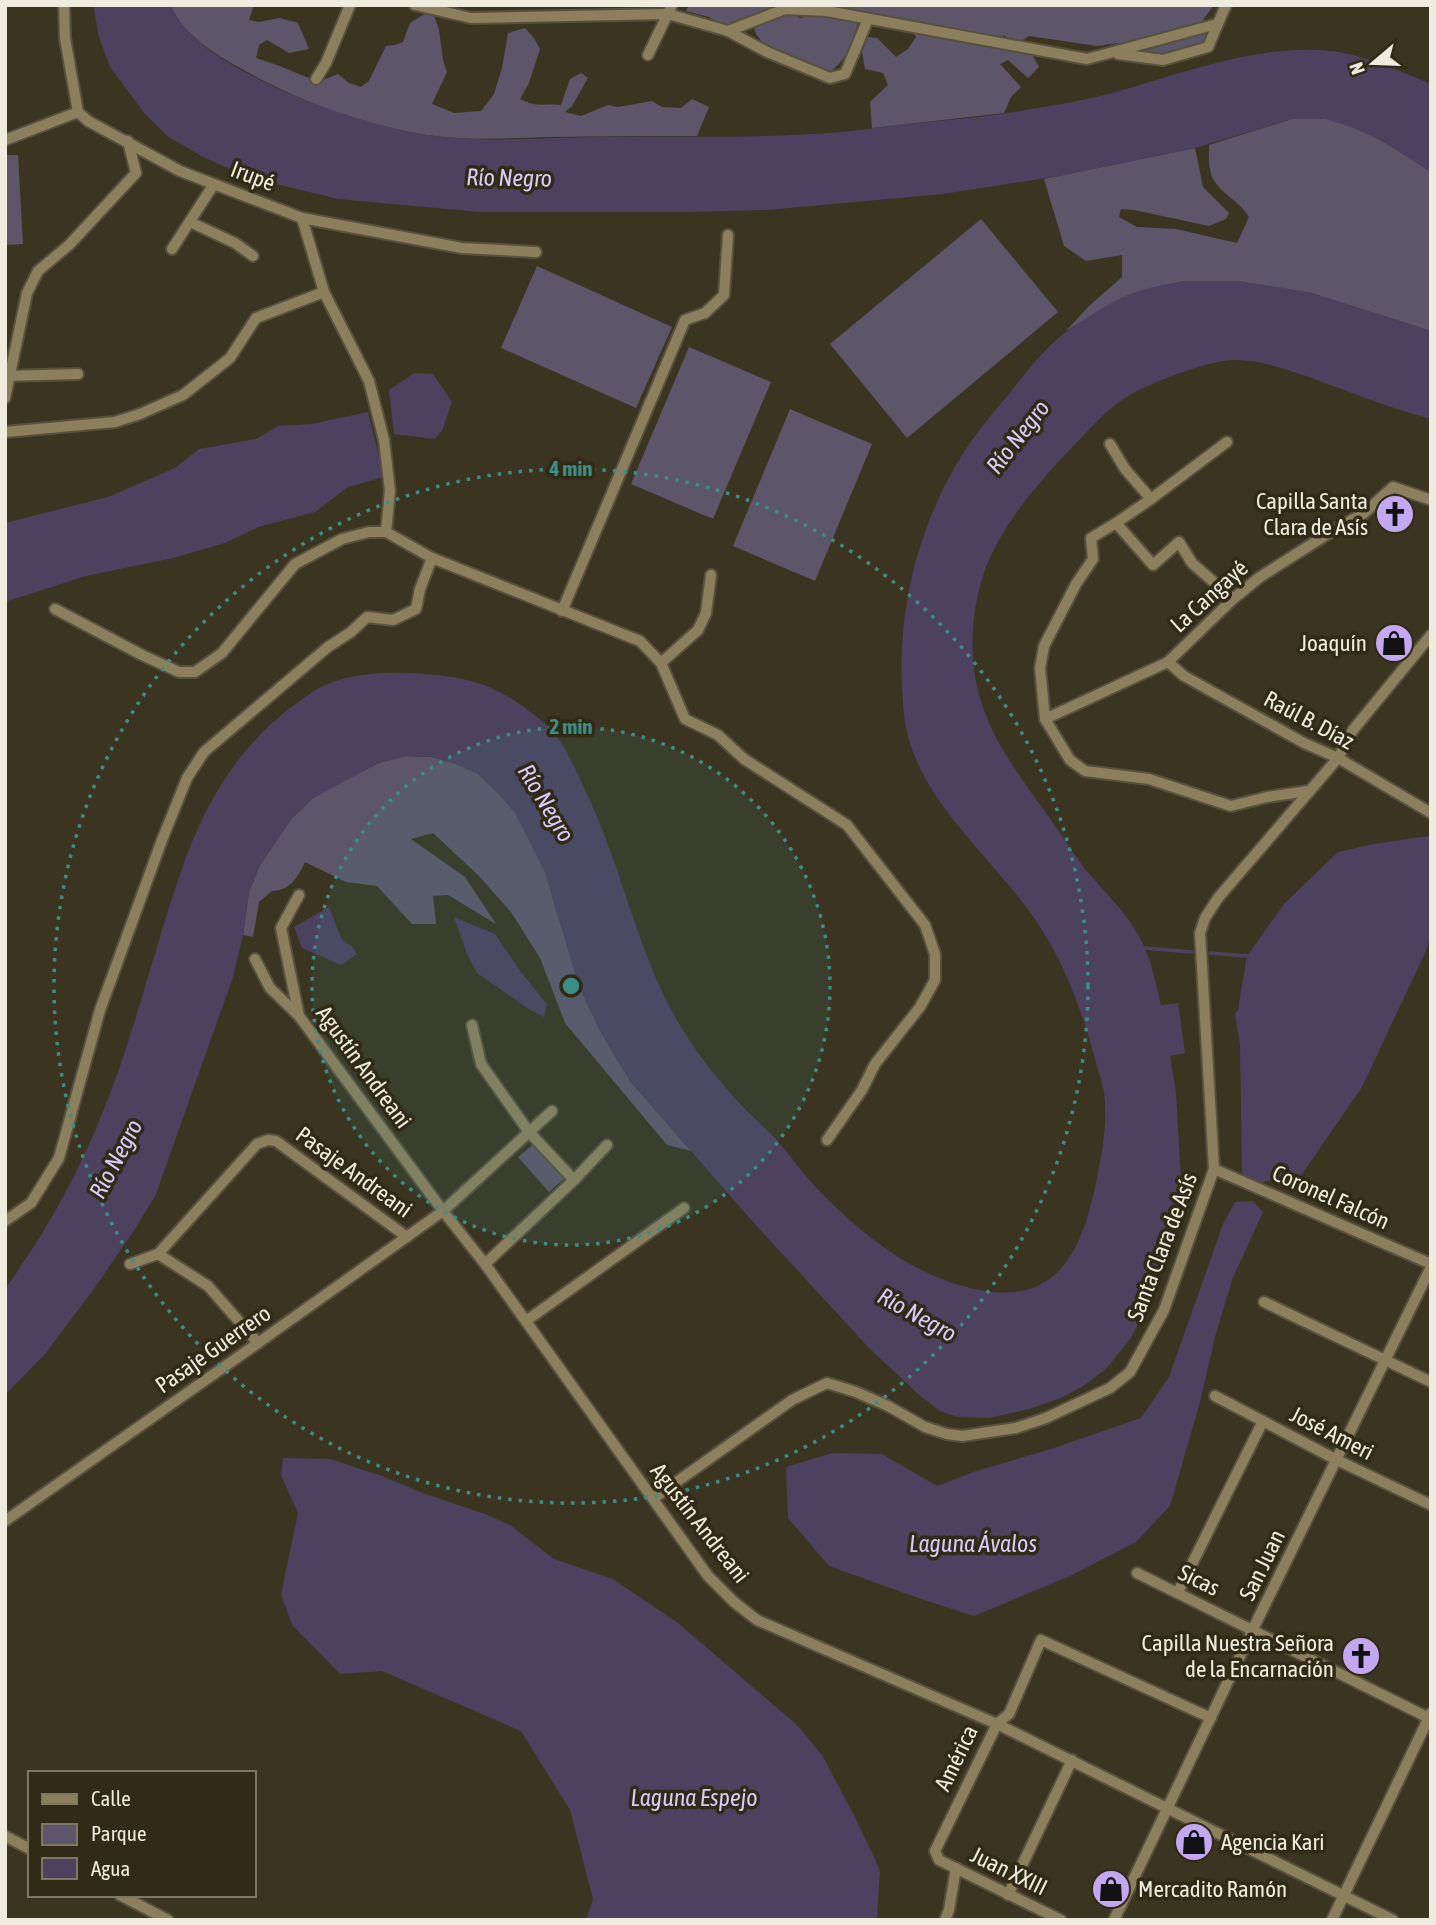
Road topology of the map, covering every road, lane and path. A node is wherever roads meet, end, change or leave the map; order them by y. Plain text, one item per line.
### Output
1 (64, 5) edge
2 (350, 5) edge
3 (415, 5) edge
4 (1226, 5) edge
5 (667, 8) edge
6 (868, 19) junction
7 (1217, 24) junction
8 (728, 31) junction
9 (1114, 54) junction
10 (648, 55) dead end
11 (316, 79) dead end
12 (78, 112) junction
13 (5, 140) edge
14 (128, 141) junction
15 (214, 184) junction
16 (302, 218) junction
17 (190, 222) junction
18 (728, 235) dead end
19 (172, 250) dead end
20 (536, 252) dead end
21 (253, 256) dead end
22 (324, 292) junction
23 (78, 374) dead end
24 (8, 376) edge
25 (5, 398) edge
26 (5, 432) edge
27 (1227, 442) dead end
28 (1110, 444) dead end
29 (1151, 499) junction
30 (1431, 500) edge
31 (1116, 523) junction
32 (386, 532) junction
33 (432, 558) junction
34 (711, 575) dead end
35 (1233, 599) junction
36 (55, 609) dead end
37 (562, 611) junction
38 (1431, 635) edge
39 (1168, 662) junction
40 (661, 663) junction
41 (1045, 719) junction
42 (1338, 758) junction
43 (1308, 791) junction
44 (1431, 813) edge
45 (299, 895) dead end
46 (255, 959) dead end
47 (299, 1016) junction
48 (472, 1025) dead end
49 (551, 1111) dead end
50 (529, 1132) junction
51 (827, 1140) dead end
52 (607, 1145) dead end
53 (1214, 1169) junction
54 (574, 1180) junction
55 (684, 1208) dead end
56 (443, 1211) junction
57 (5, 1222) edge
58 (407, 1237) junction
59 (159, 1254) junction
60 (130, 1264) dead end
61 (485, 1264) junction
62 (1431, 1266) edge
63 (1264, 1303) dead end
64 (526, 1321) junction
65 (258, 1343) junction
66 (1386, 1360) junction
67 (1431, 1382) edge
68 (1215, 1396) dead end
69 (1263, 1421) junction
70 (1337, 1460) junction
71 (654, 1498) junction
72 (1431, 1505) edge
73 (5, 1521) edge
74 (1137, 1573) dead end
75 (1178, 1592) junction
76 (1253, 1629) junction
77 (1430, 1717) edge
78 (1210, 1718) junction
79 (997, 1724) junction
80 (1072, 1760) junction
81 (1167, 1807) junction
82 (5, 1836) edge
83 (28, 1848) edge
84 (939, 1860) joint
85 (956, 1868) junction
86 (1008, 1895) junction
87 (1343, 1896) junction
88 (124, 1897) edge
89 (168, 1920) edge
90 (945, 1920) edge
91 (1061, 1920) edge
92 (1114, 1920) edge
93 (1332, 1920) edge
94 (1393, 1920) edge

1 - 12 street
2 - 11 street
3 - 5 street
4 - 7 street
5 - 8 street
5 - 10 street
6 - 8 street
6 - 8 street
6 - 9 street
7 - 9 street
7 - 9 street
12 - 13 street
12 - 14 street, Irupé
14 - 15 street, Irupé
14 - 24 street
15 - 16 street, Irupé
15 - 17 street
16 - 20 street, Irupé
16 - 22 street
17 - 19 street
17 - 21 street
18 - 37 street
22 - 26 street
22 - 32 street
23 - 24 street
24 - 25 street
27 - 29 street
28 - 29 street
29 - 31 street
30 - 35 street, La Cangayé
31 - 35 street
31 - 41 street
32 - 33 street
32 - 36 street
33 - 37 street
33 - 57 street
34 - 40 street
35 - 39 street, La Cangayé
37 - 40 street
38 - 42 street, Santa Clara de Asís
39 - 41 street, La Cangayé
39 - 42 street, Raúl B. Díaz
40 - 51 street
41 - 43 street
42 - 43 street, Santa Clara de Asís
42 - 44 street, Raúl B. Díaz
43 - 53 street, Santa Clara de Asís
45 - 47 street, Agustín Andreani
46 - 47 street
47 - 56 street, Agustín Andreani
48 - 50 street
49 - 50 street, Pasaje Guerrero
50 - 54 street
50 - 56 street, Pasaje Guerrero
52 - 54 street
53 - 62 street, Coronel Falcón
53 - 71 street, Santa Clara de Asís
54 - 61 street
55 - 64 street
56 - 58 street, Pasaje Guerrero
56 - 61 street, Agustín Andreani
58 - 59 street, Pasaje Andreani
58 - 65 street, Pasaje Guerrero
59 - 60 street
59 - 65 street
61 - 64 street, Agustín Andreani
62 - 66 street, San Juan
63 - 66 street
64 - 71 street, Agustín Andreani
65 - 73 street, Pasaje Guerrero
66 - 67 street
66 - 70 street, San Juan
68 - 69 street, José Ameri
69 - 70 street, José Ameri
69 - 75 street
70 - 72 street, José Ameri
70 - 76 street, San Juan
71 - 79 street, Agustín Andreani
74 - 75 street, Sicas
75 - 76 street, Sicas
76 - 77 street, Sicas
76 - 78 street, San Juan
77 - 87 street
78 - 79 street, América
78 - 81 street, San Juan
79 - 80 street, Agustín Andreani
79 - 84 street, América
80 - 81 street, Agustín Andreani
80 - 86 street
81 - 87 street, Agustín Andreani
81 - 92 street, San Juan
82 - 83 street
84 - 85 street, Juan XXIII
85 - 86 street, Juan XXIII
85 - 90 street
86 - 91 street, Juan XXIII
87 - 93 street
87 - 94 street, Agustín Andreani
88 - 89 street

